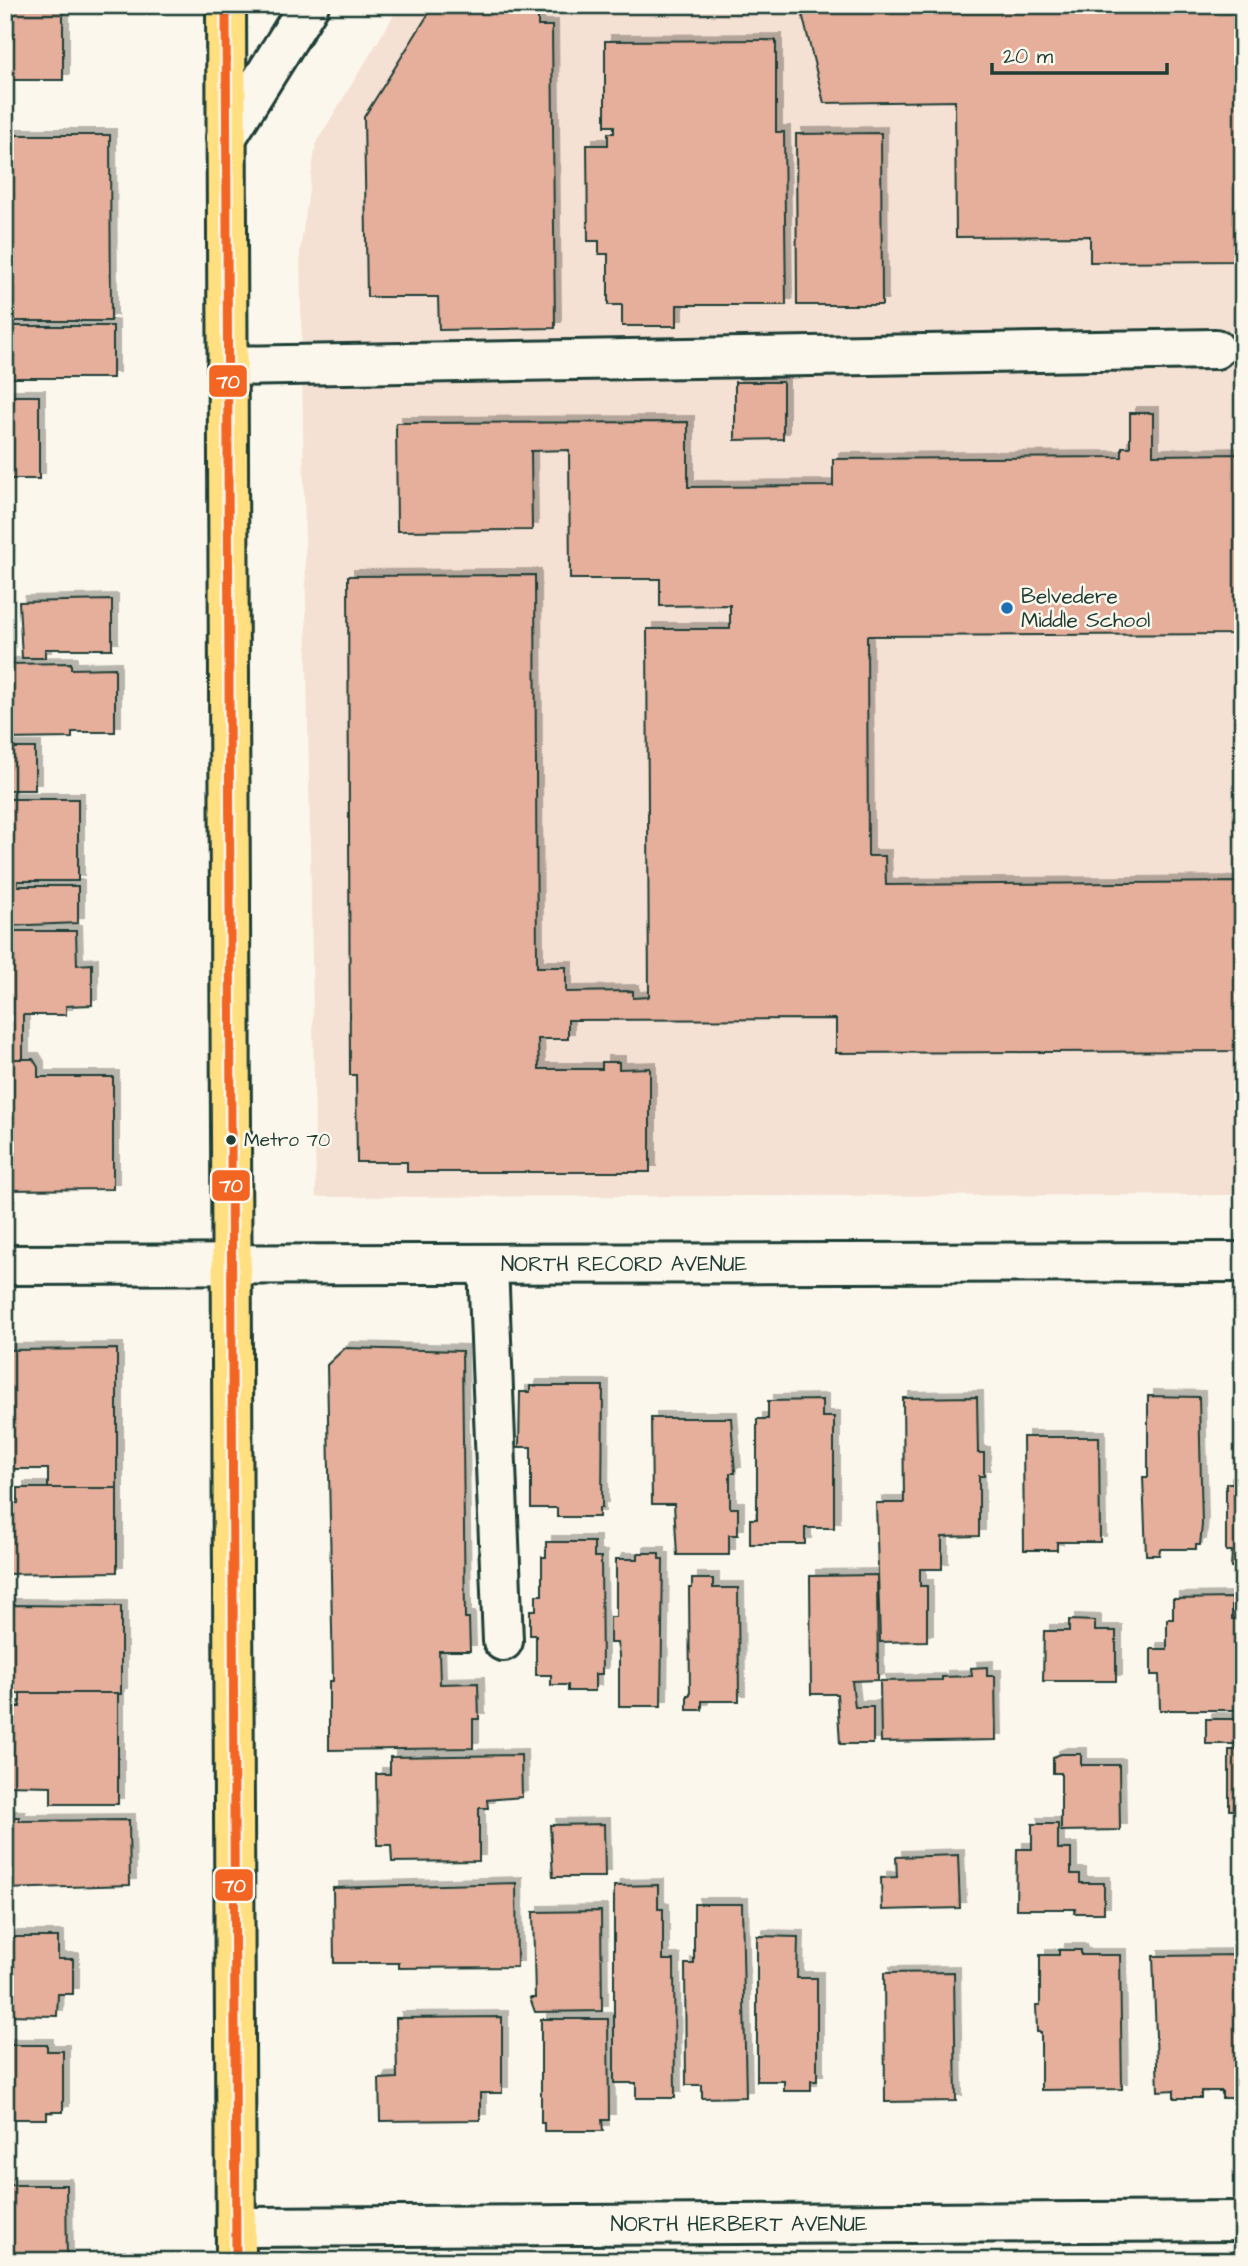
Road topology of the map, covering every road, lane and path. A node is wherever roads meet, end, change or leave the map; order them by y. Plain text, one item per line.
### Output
1 (226, 5) edge
2 (309, 5) edge
3 (226, 138) junction
4 (1215, 349) dead end
5 (227, 366) junction
6 (1243, 1262) edge
7 (5, 1265) edge
8 (232, 1265) junction
9 (488, 1265) junction
10 (503, 1641) dead end
11 (1243, 2221) edge
12 (236, 2244) edge

1 - 3 main road
2 - 3 street
3 - 5 main road
4 - 5 street
5 - 8 main road
6 - 9 street, NORTH RECORD AVENUE
7 - 8 street, NORTH RECORD AVENUE
8 - 9 street, NORTH RECORD AVENUE
8 - 12 main road
9 - 10 street
11 - 12 street, NORTH HERBERT AVENUE

